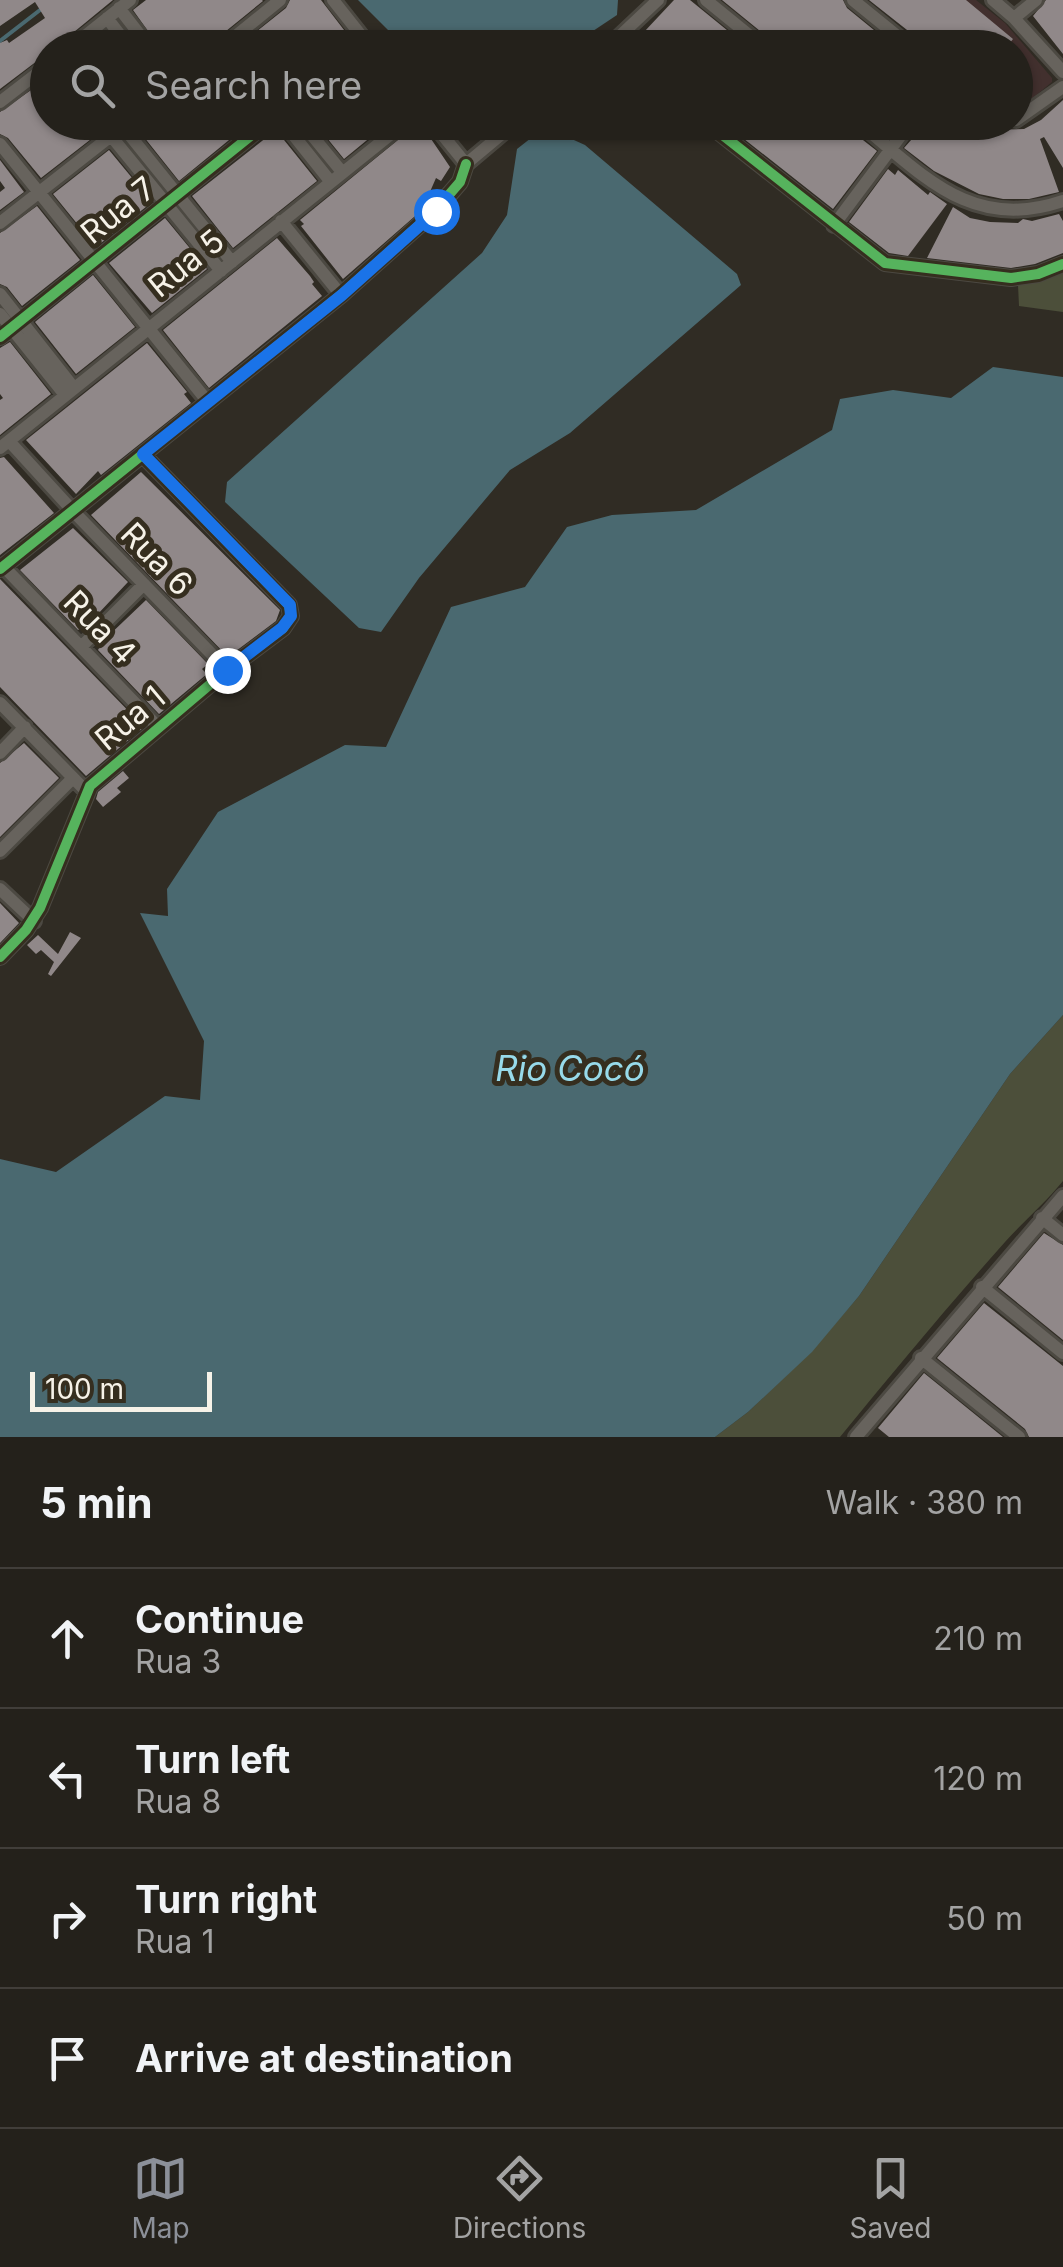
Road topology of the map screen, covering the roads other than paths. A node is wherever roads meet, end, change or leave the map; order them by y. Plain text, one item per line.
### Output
1 (280, 0) edge
2 (333, 0) edge
3 (658, 0) edge
4 (706, 0) edge
5 (853, 0) edge
6 (993, 0) edge
7 (1036, 0) edge
8 (124, 4) edge
9 (107, 18) junction
10 (1014, 18) junction
11 (92, 30) edge
12 (116, 30) edge
13 (139, 30) edge
14 (246, 30) edge
15 (355, 30) edge
16 (627, 30) edge
17 (742, 30) edge
18 (890, 30) edge
19 (1025, 30) edge
20 (1033, 39) edge
21 (1063, 72) edge
22 (30, 79) edge
23 (1063, 87) edge
24 (0, 102) edge
25 (1033, 108) edge
26 (106, 140) edge
27 (115, 140) edge
28 (134, 140) edge
29 (245, 140) edge
30 (300, 140) edge
31 (312, 140) edge
32 (383, 140) edge
33 (447, 140) edge
34 (495, 140) edge
35 (728, 140) edge
36 (880, 140) edge
37 (898, 140) edge
38 (0, 144) edge
39 (891, 149) junction
40 (466, 164) junction
41 (336, 177) junction
42 (38, 192) junction
43 (171, 199) junction
44 (1063, 200) edge
45 (281, 221) junction
46 (0, 224) edge
47 (834, 225) junction
48 (94, 262) junction
49 (1063, 264) edge
50 (226, 266) junction
51 (0, 294) edge
52 (342, 295) junction
53 (0, 314) edge
54 (11, 328) edge
55 (148, 329) junction
56 (69, 391) junction
57 (208, 402) junction
58 (5, 444) edge
59 (143, 454) junction
60 (73, 511) junction
61 (1, 568) edge
62 (144, 584) junction
63 (81, 648) junction
64 (227, 670) junction
65 (0, 702) edge
66 (25, 727) junction
67 (158, 727) junction
68 (0, 753) edge
69 (74, 778) junction
70 (86, 791) junction
71 (0, 851) edge
72 (0, 889) edge
73 (34, 921) junction
74 (0, 957) edge
75 (1063, 1196) edge
76 (1042, 1218) junction
77 (1063, 1235) edge
78 (982, 1288) junction
79 (1063, 1354) edge
80 (921, 1358) junction
81 (862, 1435) edge
82 (1020, 1437) edge

1 - 14 street
2 - 15 street
3 - 16 street
4 - 17 street
5 - 18 street
6 - 10 street
7 - 10 street
8 - 9 street
8 - 13 street
9 - 11 street
9 - 12 street
10 - 19 street
20 - 21 street
22 - 24 street
23 - 25 street
26 - 42 street
27 - 43 street
28 - 43 street
29 - 43 street, Rua 7
30 - 41 street
31 - 41 street
32 - 41 street, Rua 5
33 - 40 street
34 - 40 street
35 - 47 street
36 - 39 street
37 - 39 street
38 - 42 street
39 - 44 street
39 - 47 street
40 - 52 street
41 - 45 street, Rua 5
42 - 46 street
42 - 48 street
43 - 48 street, Rua 7
43 - 50 street
45 - 50 street, Rua 5
45 - 52 street
47 - 49 street
48 - 54 street, Rua 7
48 - 55 street
50 - 55 street, Rua 5
51 - 54 street
52 - 57 street
53 - 54 street
54 - 56 street
55 - 56 street, Rua 5
55 - 57 street
56 - 58 street, Rua 5
57 - 59 street
58 - 60 street, Rua 6
59 - 60 street
59 - 64 street, Rua 1
60 - 61 street
60 - 62 street, Rua 6
61 - 63 street, Rua 4
62 - 63 street
62 - 64 street, Rua 6
63 - 67 street, Rua 4
64 - 67 street, Rua 1
65 - 66 street
66 - 68 street
66 - 69 street
67 - 70 street, Rua 1
69 - 70 street
69 - 71 street
70 - 73 street
72 - 73 street
73 - 74 street
75 - 76 street
76 - 77 street
76 - 78 street
78 - 79 street
78 - 80 street
80 - 81 street
80 - 82 street

